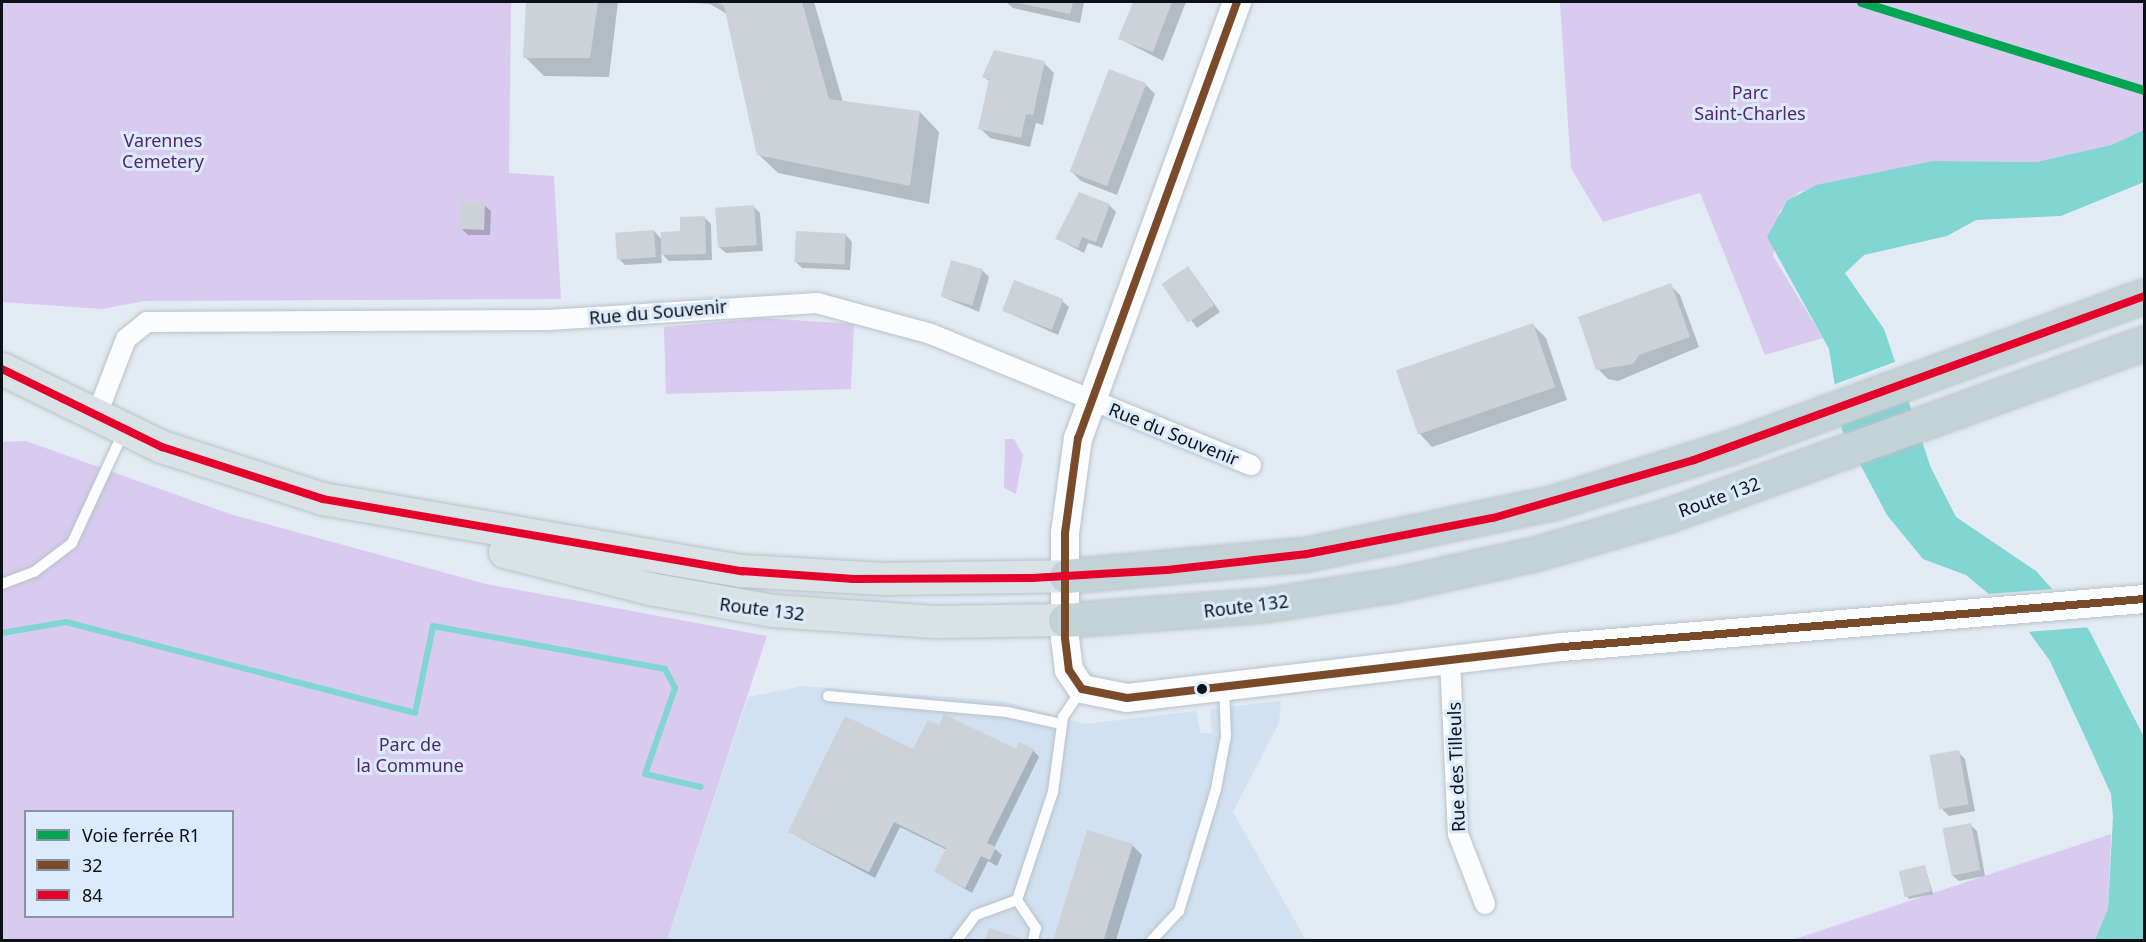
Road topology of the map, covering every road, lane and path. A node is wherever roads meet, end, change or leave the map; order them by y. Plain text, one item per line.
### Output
1 (1237, 2) edge
2 (2145, 296) edge
3 (2145, 343) edge
4 (2, 369) edge
5 (1089, 399) junction
6 (96, 417) junction
7 (124, 431) junction
8 (1251, 465) dead end
9 (323, 499) junction
10 (1065, 576) junction
11 (2, 584) edge
12 (2145, 599) edge
13 (1065, 620) junction
14 (1450, 659) junction
15 (1224, 686) junction
16 (1082, 689) junction
17 (828, 696) dead end
18 (1061, 724) junction
19 (1017, 900) junction
20 (1485, 904) dead end
21 (957, 940) edge
22 (1033, 940) edge
23 (1152, 940) edge

1 - 5 street
2 - 10 highway, Route 132
3 - 13 highway, Route 132
4 - 6 main road, Route 132
5 - 6 street, Rue du Souvenir
5 - 8 street, Rue du Souvenir
5 - 10 street
6 - 7 main road, Route 132
7 - 9 main road, Route 132
7 - 11 lane
9 - 10 main road, Route 132
9 - 13 main road, Route 132
10 - 13 street
12 - 14 street
13 - 16 street
14 - 15 street
14 - 20 street, Rue des Tilleuls
15 - 16 street
15 - 23 lane
16 - 18 lane
17 - 18 lane
18 - 19 lane
19 - 21 lane
19 - 22 lane

